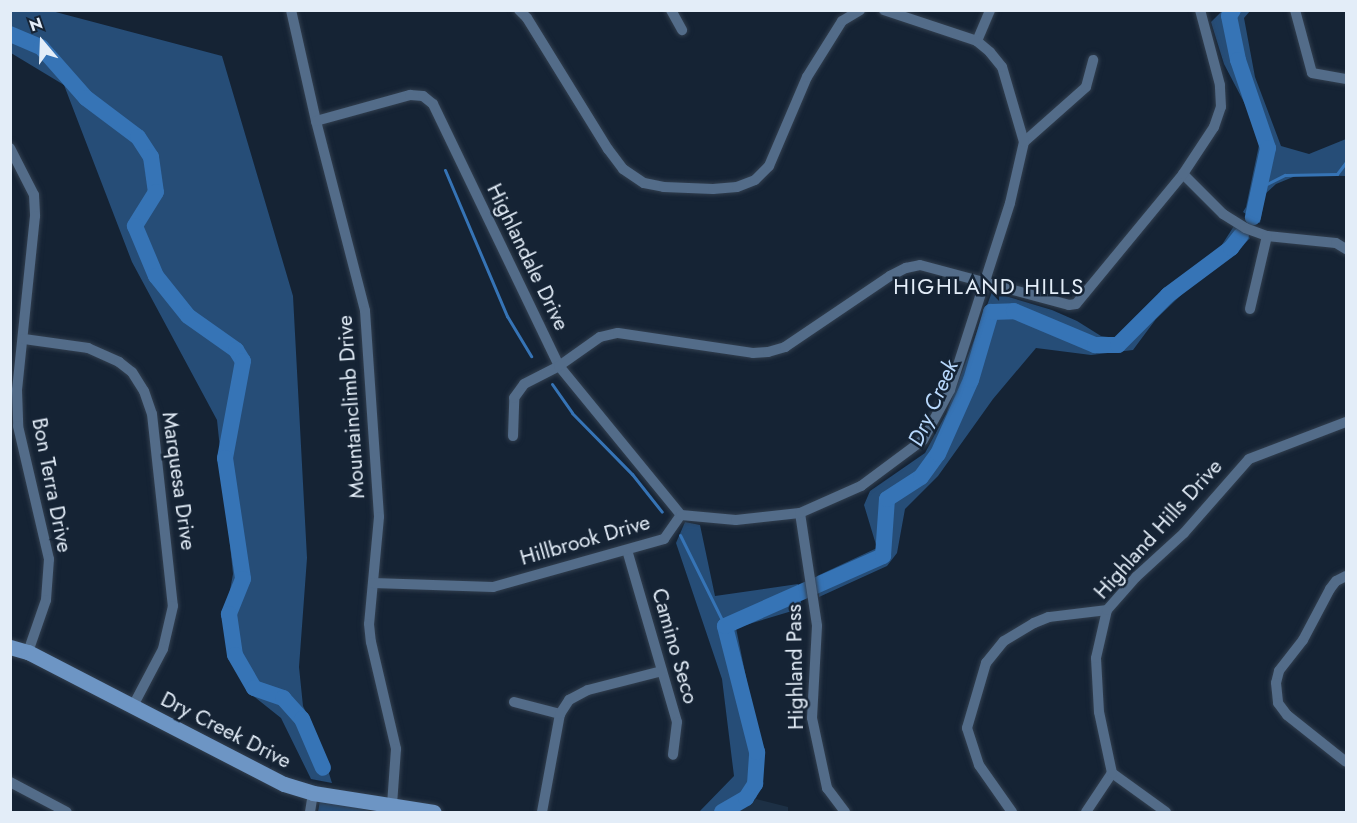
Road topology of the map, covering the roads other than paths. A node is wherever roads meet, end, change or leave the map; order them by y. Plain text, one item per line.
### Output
1 (291, 10) edge
2 (519, 10) edge
3 (671, 10) edge
4 (860, 10) edge
5 (884, 10) edge
6 (990, 10) edge
7 (1200, 10) edge
8 (1295, 10) edge
9 (682, 30) dead end
10 (977, 41) junction
11 (1093, 60) dead end
12 (1347, 79) edge
13 (316, 122) junction
14 (1024, 142) junction
15 (10, 148) edge
16 (1183, 174) junction
17 (1267, 236) junction
18 (1347, 249) edge
19 (986, 283) junction
20 (1250, 309) dead end
21 (24, 339) junction
22 (559, 366) junction
23 (1347, 422) edge
24 (513, 436) dead end
25 (800, 513) junction
26 (681, 515) junction
27 (627, 550) junction
28 (1346, 576) edge
29 (373, 583) junction
30 (1107, 610) junction
31 (10, 647) edge
32 (28, 652) junction
33 (662, 671) junction
34 (514, 702) dead end
35 (132, 706) junction
36 (560, 714) junction
37 (673, 754) dead end
38 (1347, 762) edge
39 (1112, 773) junction
40 (10, 782) edge
41 (313, 793) junction
42 (392, 805) junction
43 (67, 813) edge
44 (310, 813) edge
45 (434, 813) edge
46 (542, 813) edge
47 (845, 813) edge
48 (1012, 813) edge
49 (1086, 813) edge
50 (1166, 813) edge

1 - 13 street, Mountainclimb Drive
2 - 4 street
3 - 9 street
5 - 10 street
6 - 10 street
7 - 16 street
8 - 12 street
10 - 14 street
11 - 14 street
13 - 22 street, Highlandale Drive
13 - 29 street, Mountainclimb Drive
14 - 19 street
15 - 21 street, Bon Terra Drive
16 - 17 street
16 - 19 street
17 - 18 street
17 - 20 street
19 - 22 street
19 - 25 street
21 - 32 street, Bon Terra Drive
21 - 35 street, Marquesa Drive
22 - 24 street
22 - 26 street, Highlandale Drive
23 - 30 street, Highland Hills Drive
25 - 26 street
25 - 47 street, Highland Pass
26 - 27 street, Hillbrook Drive
27 - 29 street, Hillbrook Drive
27 - 33 street, Camino Seco
28 - 38 street
29 - 42 street, Mountainclimb Drive
30 - 39 street, Highland Hills Drive
30 - 48 street
31 - 32 street, Dry Creek Drive
32 - 35 street, Dry Creek Drive
33 - 36 street
33 - 37 street, Camino Seco
34 - 36 street
35 - 41 street, Dry Creek Drive
36 - 46 street
39 - 49 street
39 - 50 street
40 - 43 street
41 - 42 street, Dry Creek Drive
41 - 44 street
42 - 45 street, Dry Creek Drive

